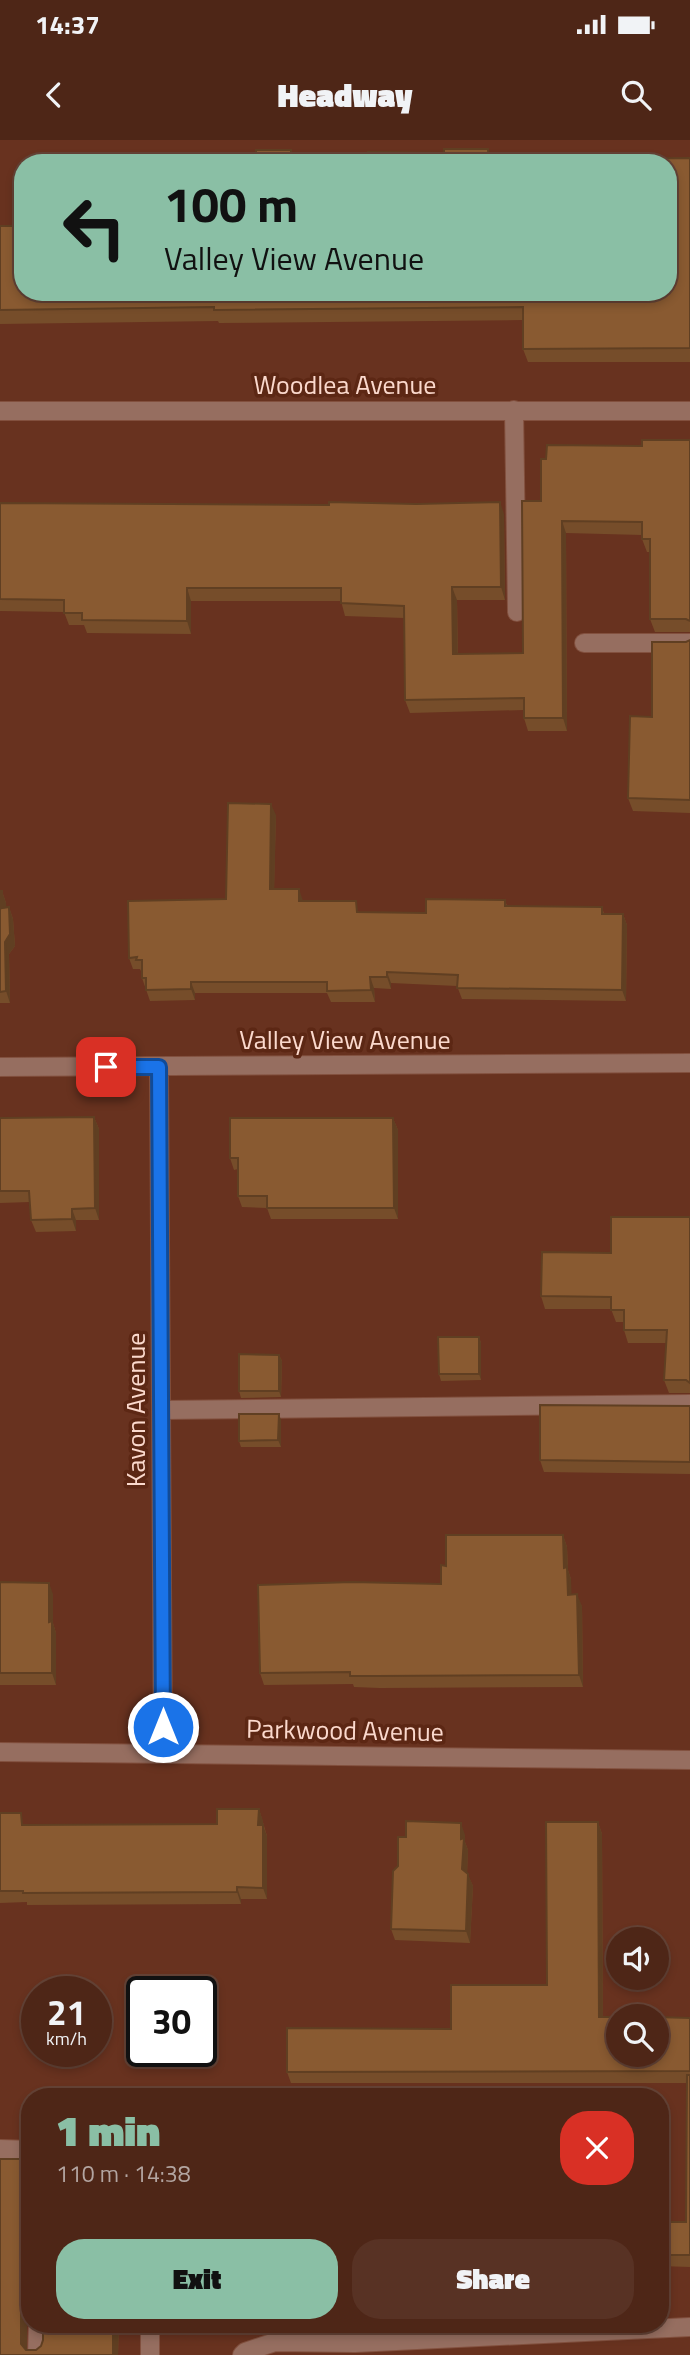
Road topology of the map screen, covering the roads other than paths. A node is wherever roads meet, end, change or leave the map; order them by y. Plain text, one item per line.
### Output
1 (514, 410) junction
2 (0, 411) edge
3 (690, 411) edge
4 (517, 612) dead end
5 (584, 643) dead end
6 (690, 643) edge
7 (690, 1063) edge
8 (159, 1067) junction
9 (0, 1068) edge
10 (690, 1404) edge
11 (161, 1410) junction
12 (0, 1752) edge
13 (163, 1754) junction
14 (690, 1760) edge
15 (0, 2149) edge
16 (21, 2150) edge
17 (669, 2327) edge
18 (690, 2327) edge
19 (38, 2333) edge
20 (150, 2333) edge
21 (497, 2333) edge
22 (37, 2355) edge
23 (150, 2355) edge
24 (242, 2355) edge

1 - 2 street, Woodlea Avenue
1 - 3 street, Woodlea Avenue
1 - 4 street
5 - 6 street
7 - 8 street, Valley View Avenue
8 - 9 street, Valley View Avenue
8 - 11 street, Kavon Avenue
10 - 11 street
11 - 13 street, Kavon Avenue
12 - 13 street, Parkwood Avenue
13 - 14 street, Parkwood Avenue
15 - 16 street
17 - 18 street
19 - 22 street
20 - 23 street
21 - 24 street

